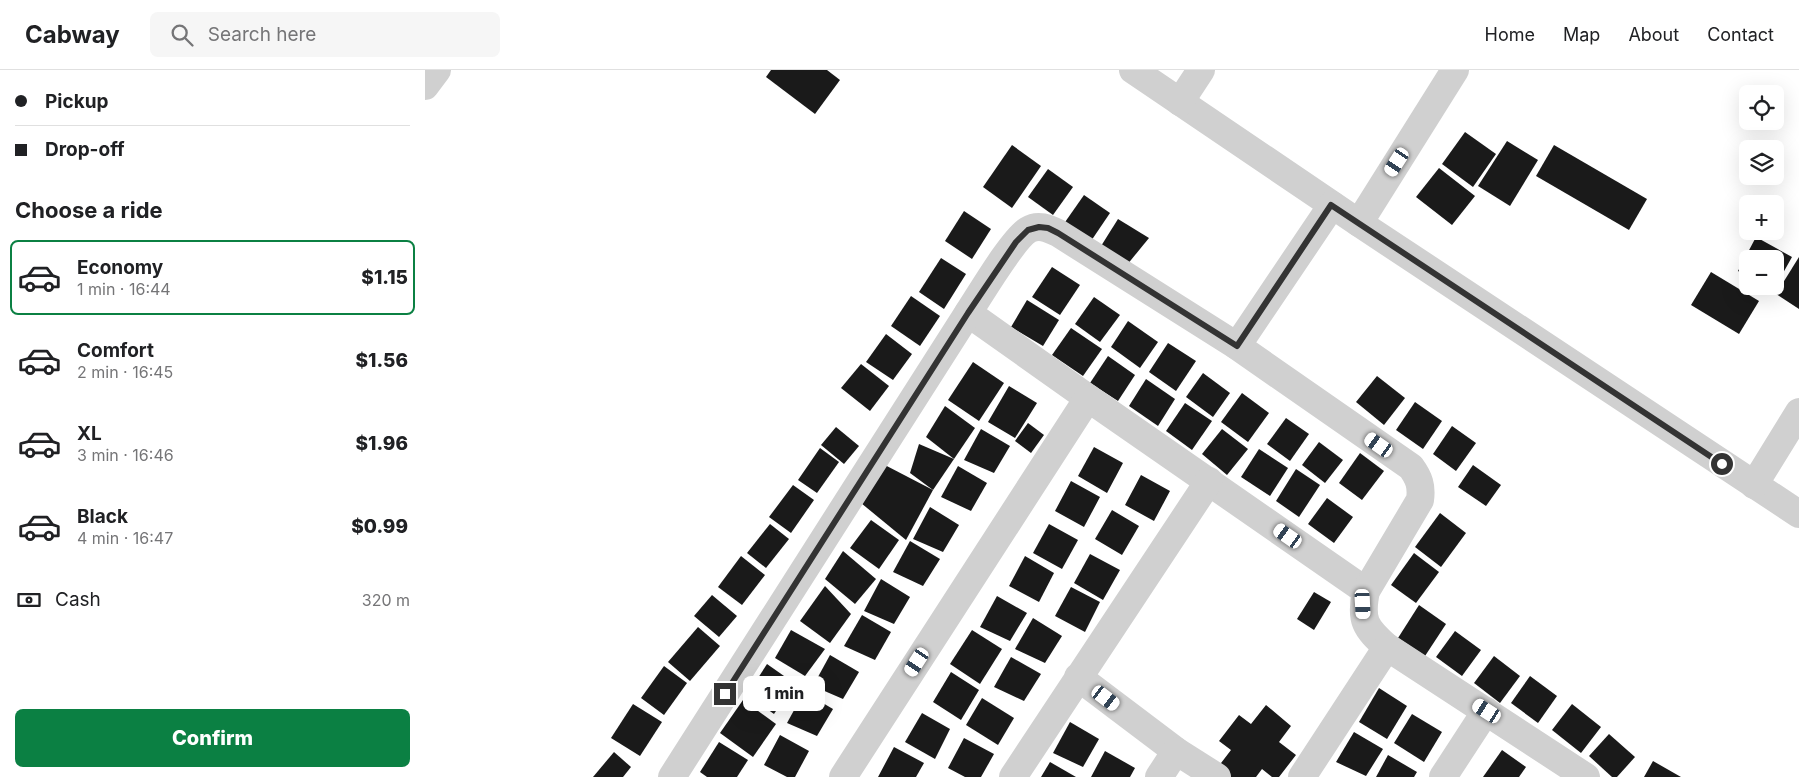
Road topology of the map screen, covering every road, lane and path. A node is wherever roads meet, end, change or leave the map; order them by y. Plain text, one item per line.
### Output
1 (437, 70) edge
2 (1133, 70) edge
3 (1201, 70) edge
4 (1455, 70) edge
5 (425, 86) edge
6 (1180, 102) junction
7 (1331, 205) junction
8 (1359, 224) junction
9 (968, 313) junction
10 (1237, 346) junction
11 (1088, 398) junction
12 (1799, 412) edge
13 (1209, 481) junction
14 (1754, 484) junction
15 (1799, 514) edge
16 (1366, 591) junction
17 (1387, 647) junction
18 (1078, 677) junction
19 (1487, 711) junction
20 (1176, 751) junction
21 (672, 777) edge
22 (843, 777) edge
23 (1013, 777) edge
24 (1159, 777) edge
25 (1217, 777) edge
26 (1302, 777) edge
27 (1443, 777) edge
28 (1586, 777) edge

1 - 5 street
2 - 6 street
3 - 6 street
4 - 8 street
6 - 7 street
7 - 8 street
7 - 10 street
8 - 14 street
9 - 10 street
9 - 11 street
9 - 21 street
10 - 16 street
11 - 13 street
11 - 22 street
12 - 14 street
13 - 16 street
13 - 18 street
14 - 15 street
16 - 17 street
17 - 19 street
17 - 26 street
18 - 20 street
18 - 23 street
19 - 27 street
19 - 28 street
20 - 24 street
20 - 25 street

